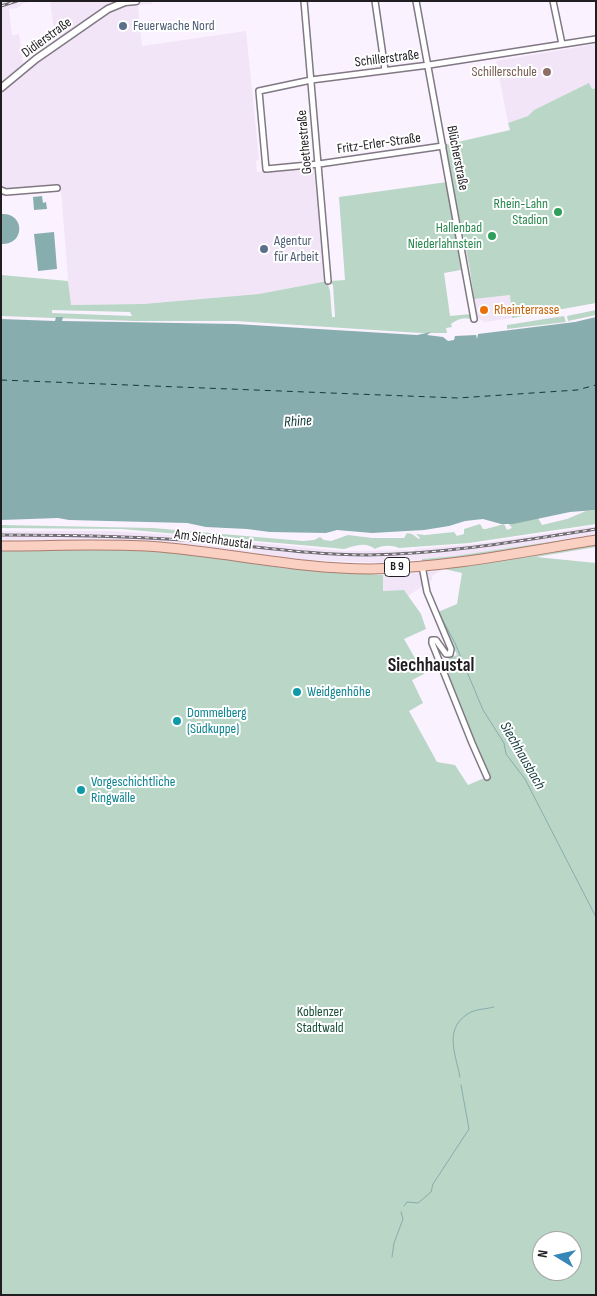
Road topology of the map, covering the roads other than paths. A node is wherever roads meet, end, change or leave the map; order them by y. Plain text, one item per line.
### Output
1 (136, 1) edge
2 (304, 1) edge
3 (375, 1) edge
4 (416, 1) edge
5 (553, 1) edge
6 (596, 39) edge
7 (562, 44) junction
8 (429, 65) junction
9 (385, 70) junction
10 (312, 80) junction
11 (1, 88) edge
12 (442, 146) junction
13 (318, 164) junction
14 (266, 169) joint
15 (57, 188) dead end
16 (1, 190) edge
17 (328, 281) dead end
18 (474, 319) dead end
19 (596, 540) edge
20 (1, 546) edge
21 (422, 565) junction
22 (487, 777) dead end

1 - 11 street, Didierstraße
2 - 10 street, Goethestraße
3 - 9 street
4 - 8 street, Blücherstraße
5 - 7 street
6 - 7 street, Schillerstraße
7 - 8 street, Schillerstraße
8 - 9 street, Schillerstraße
8 - 12 street, Blücherstraße
9 - 10 street, Schillerstraße
10 - 13 street, Goethestraße
10 - 14 street, Schillerstraße
12 - 13 street, Fritz-Erler-Straße
12 - 18 street, Blücherstraße
13 - 14 street, Fritz-Erler-Straße
13 - 17 street, Goethestraße
15 - 16 street
19 - 21 main road, Am Siechhaustal / B 9
20 - 21 main road, Am Siechhaustal / B 9
21 - 22 street

